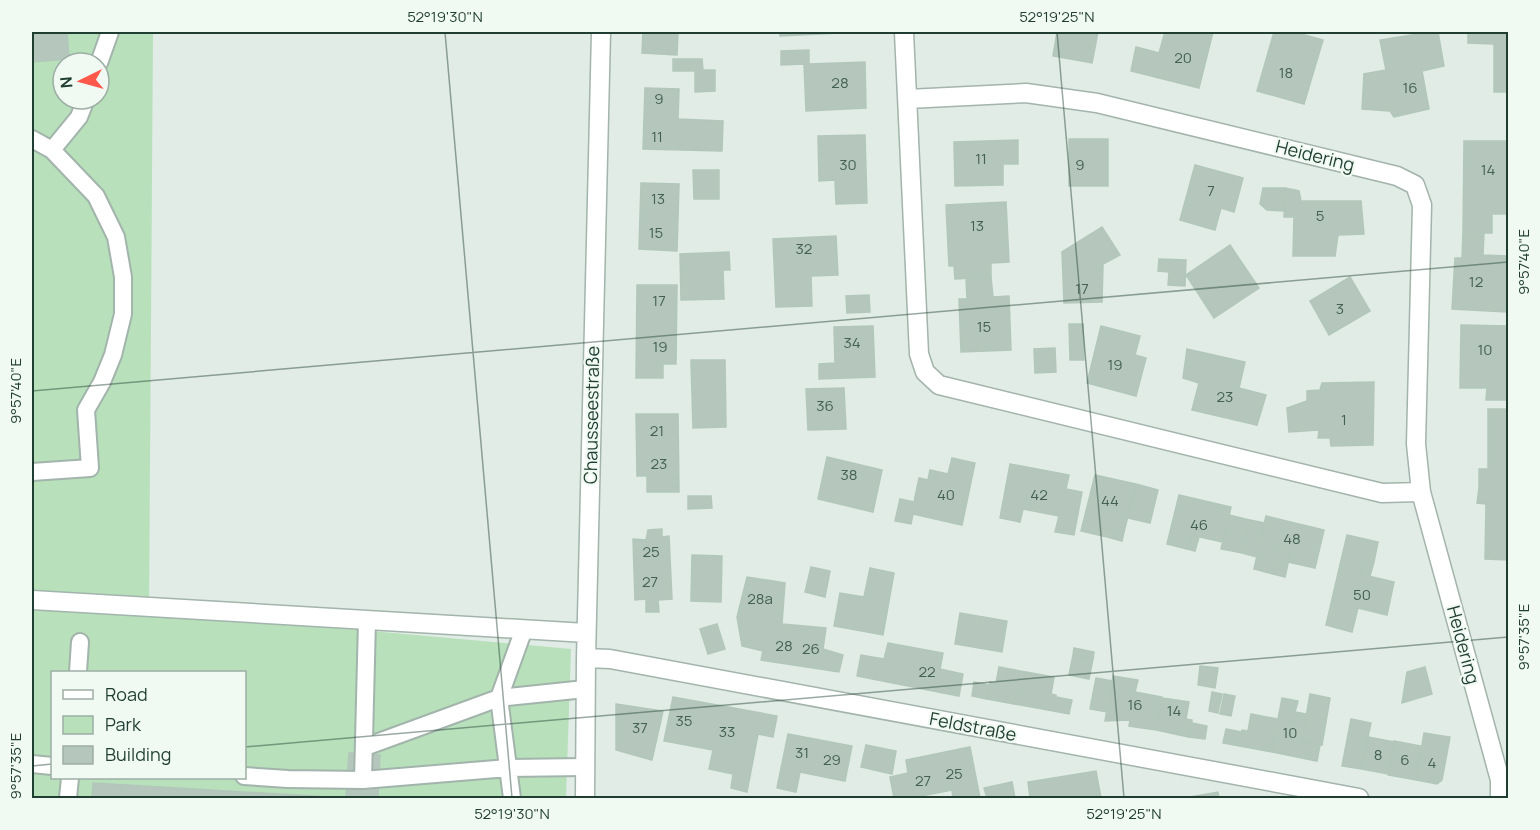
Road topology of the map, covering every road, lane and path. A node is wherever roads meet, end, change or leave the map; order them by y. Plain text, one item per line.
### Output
1 (110, 32) edge
2 (601, 32) edge
3 (904, 32) edge
4 (103, 51) edge
5 (908, 99) junction
6 (82, 111) edge
7 (32, 139) edge
8 (52, 150) junction
9 (32, 472) edge
10 (1421, 492) junction
11 (32, 600) edge
12 (368, 620) junction
13 (524, 629) junction
14 (586, 633) junction
15 (80, 642) dead end
16 (586, 658) junction
17 (78, 671) edge
18 (585, 689) junction
19 (499, 698) junction
20 (364, 747) junction
21 (32, 764) edge
22 (51, 766) edge
23 (585, 767) junction
24 (508, 768) junction
25 (246, 776) edge
26 (70, 779) edge
27 (363, 780) junction
28 (68, 798) edge
29 (512, 798) edge
30 (585, 798) edge
31 (1359, 798) edge
32 (1500, 798) edge

1 - 4 lane
2 - 14 street, Chausseestraße
3 - 5 street
5 - 10 street
5 - 10 street, Heidering
6 - 8 lane
7 - 8 lane
8 - 9 lane
10 - 32 street, Heidering
11 - 12 street
12 - 13 street
12 - 20 lane
13 - 14 street
13 - 19 lane
14 - 16 street, Chausseestraße
15 - 17 lane
16 - 18 street, Chausseestraße
16 - 31 street, Feldstraße
18 - 19 lane
18 - 23 street, Chausseestraße
19 - 20 lane
19 - 24 lane
20 - 27 lane
21 - 22 lane
23 - 24 lane
23 - 30 street, Chausseestraße
24 - 27 lane
24 - 29 lane
25 - 27 lane
26 - 28 lane

